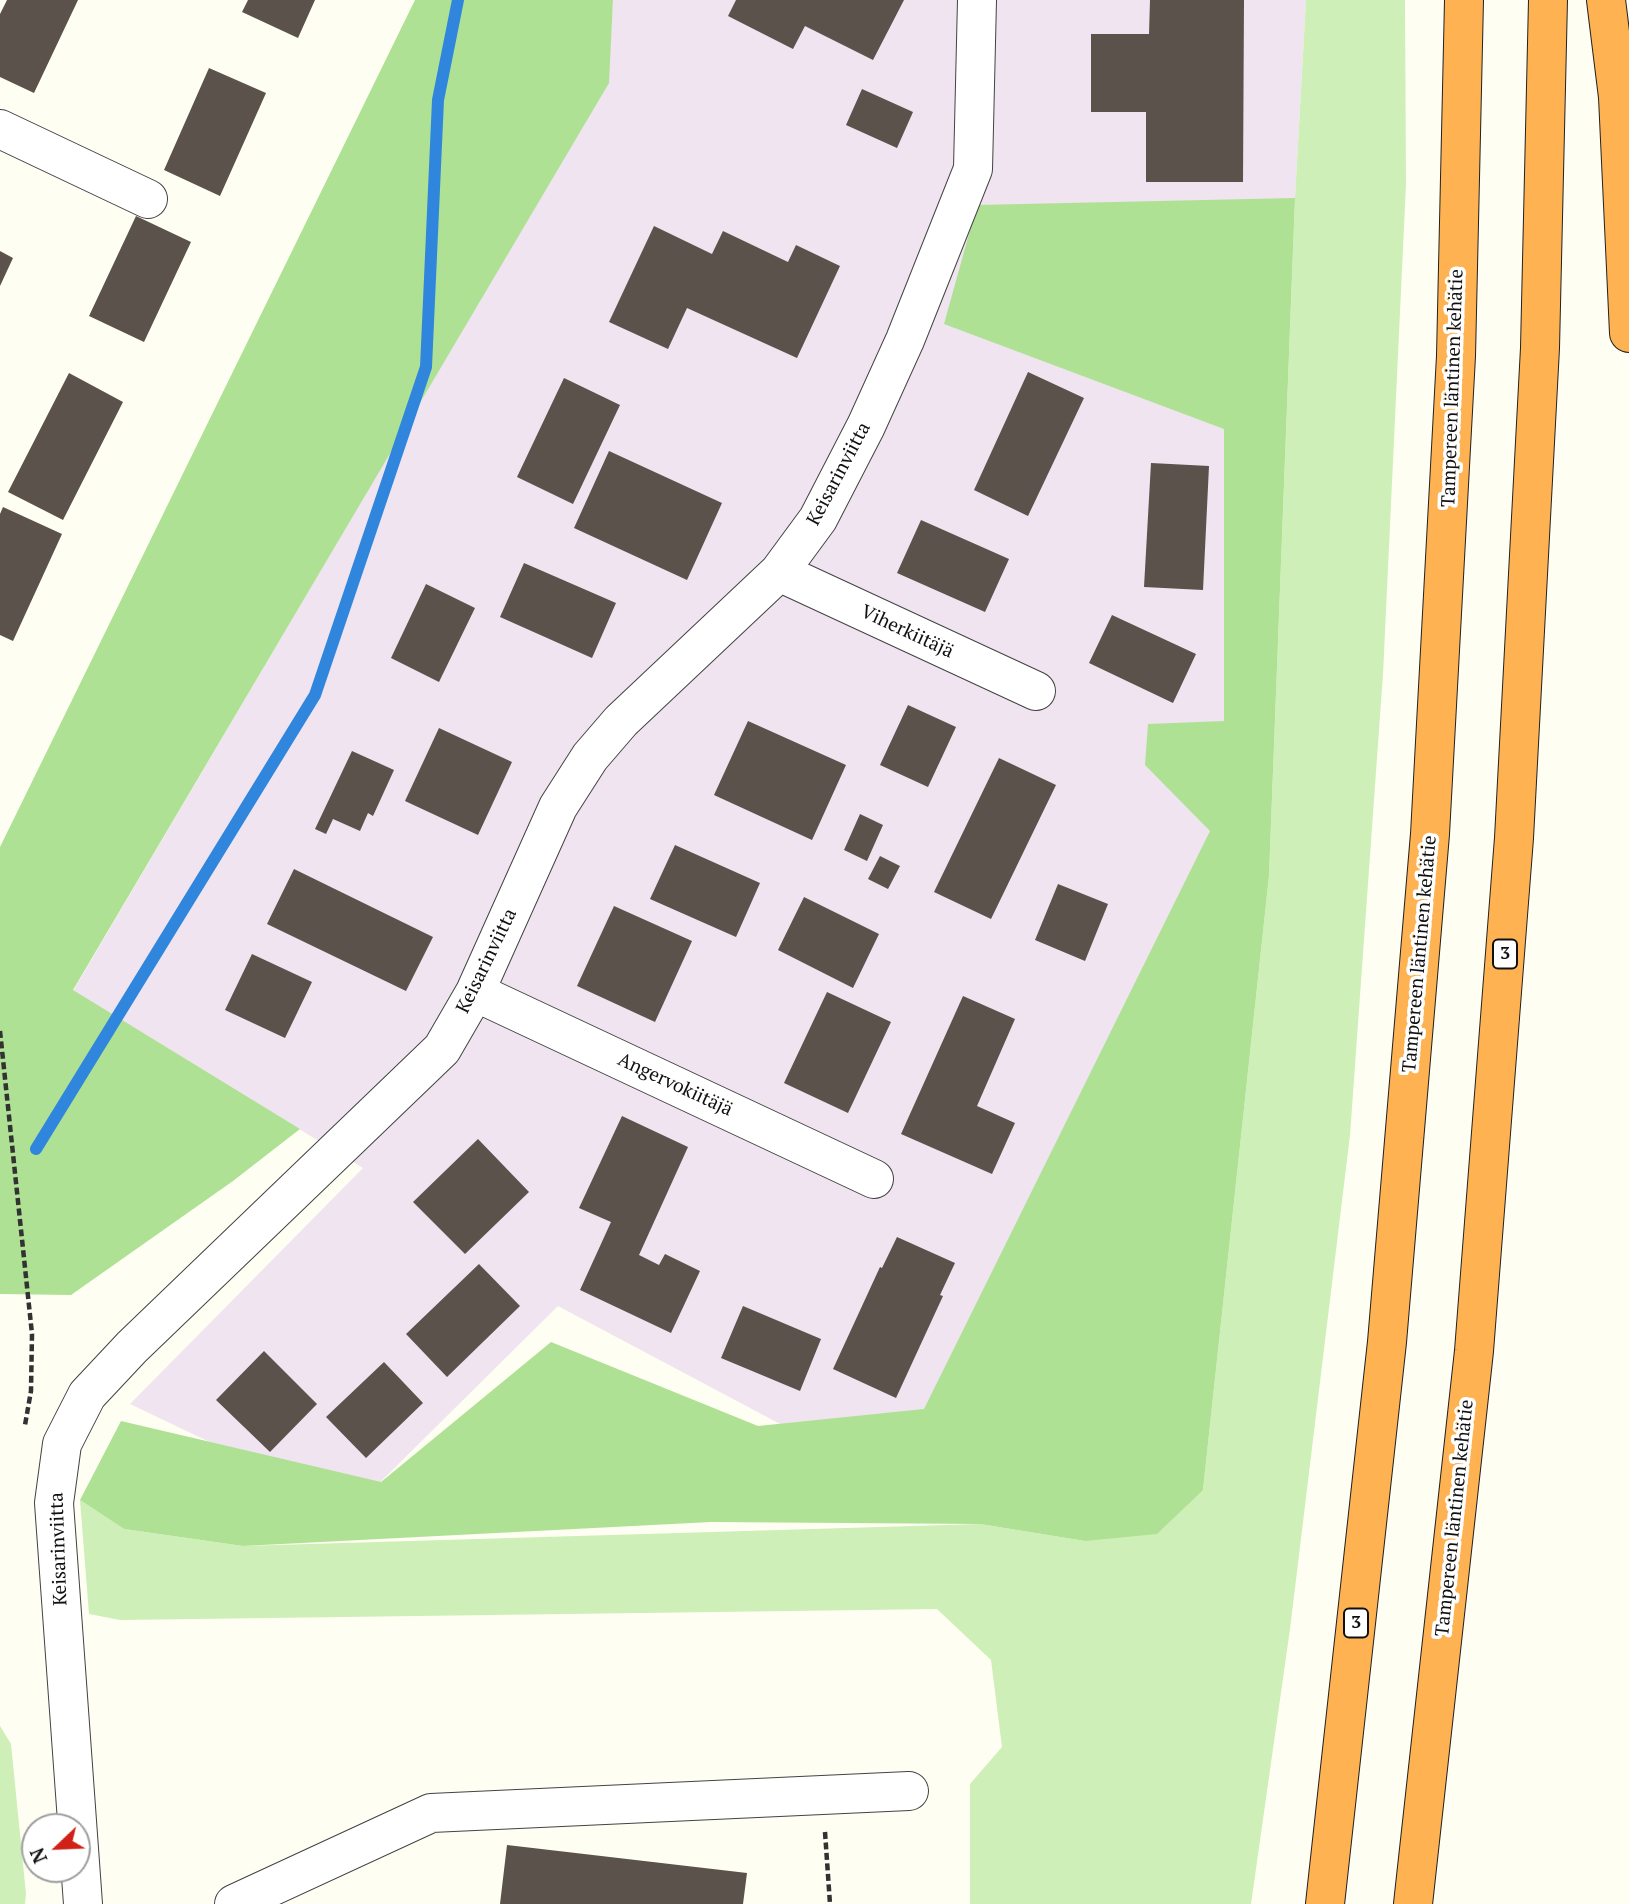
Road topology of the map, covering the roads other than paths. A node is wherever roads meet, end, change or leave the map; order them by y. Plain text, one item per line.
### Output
1 (976, 0) edge
2 (1464, 0) edge
3 (1548, 0) edge
4 (1606, 0) edge
5 (0, 129) edge
6 (148, 199) dead end
7 (1629, 333) edge
8 (779, 572) junction
9 (1036, 691) dead end
10 (475, 992) junction
11 (874, 1179) dead end
12 (909, 1791) dead end
13 (83, 1904) edge
14 (234, 1904) edge
15 (1325, 1904) edge
16 (1413, 1904) edge

1 - 8 street, Keisarinviitta
2 - 15 highway, Tampereen läntinen kehätie / 3
3 - 16 highway, Tampereen läntinen kehätie / 3
4 - 7 highway
5 - 6 street
8 - 9 street, Viherkiitäjä
8 - 10 street, Keisarinviitta
10 - 11 street, Angervokiitäjä
10 - 13 street, Keisarinviitta
12 - 14 street

